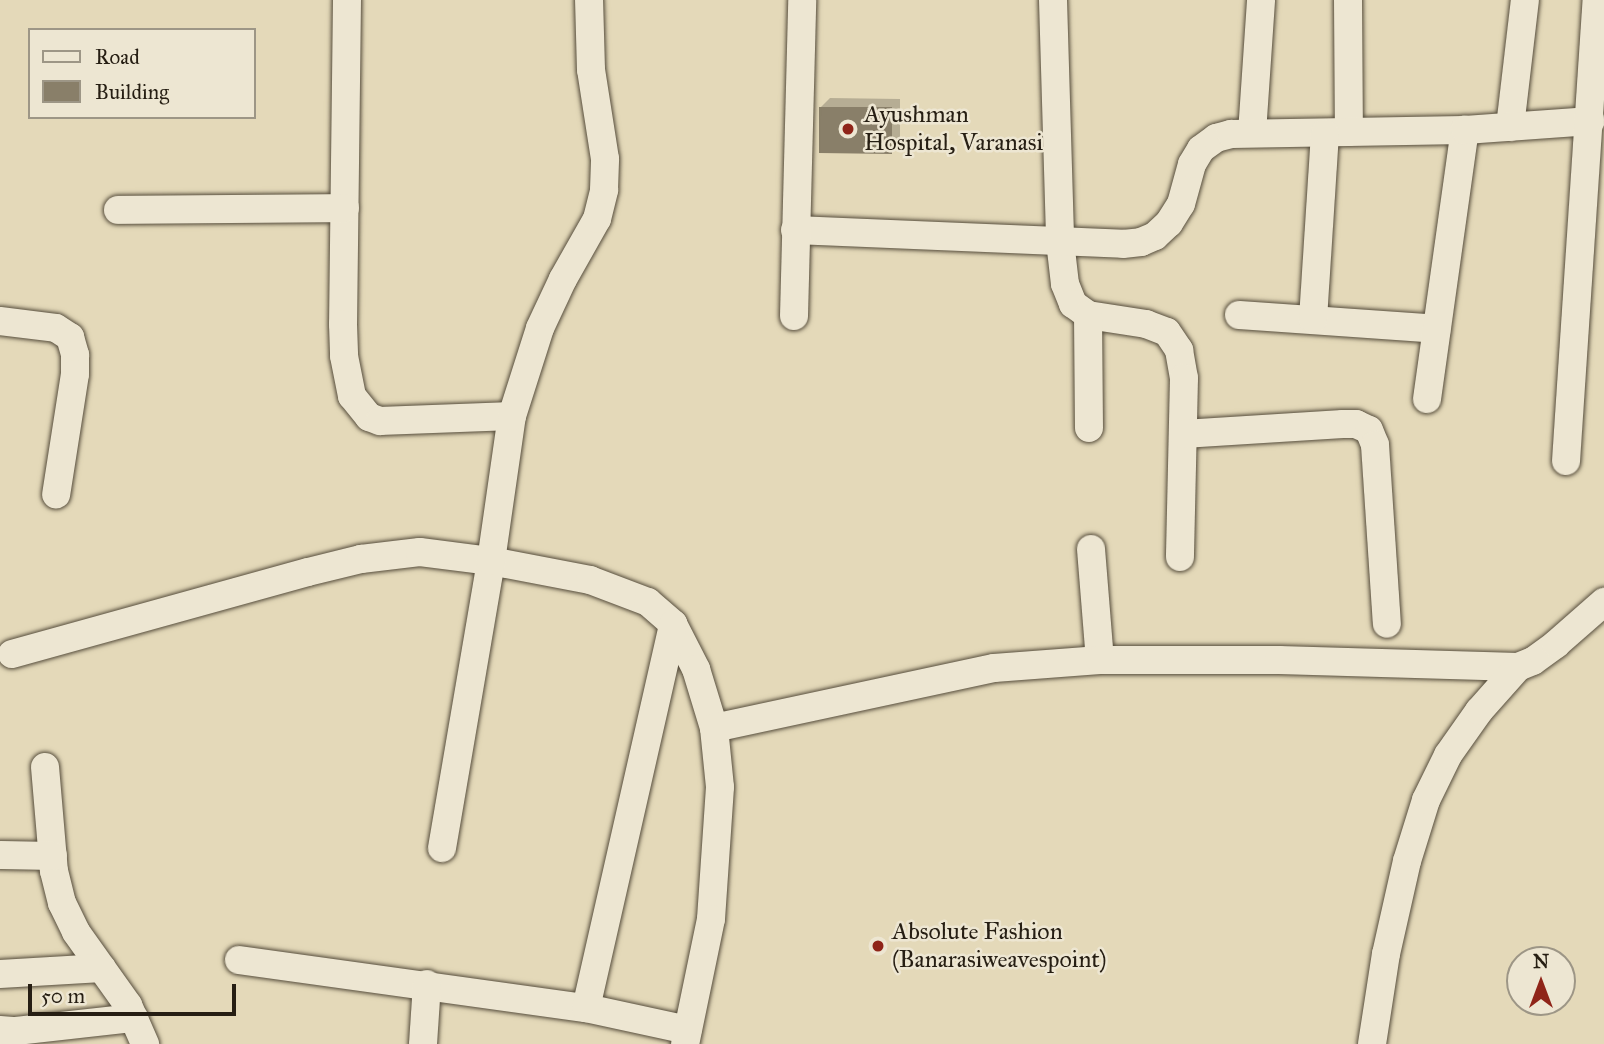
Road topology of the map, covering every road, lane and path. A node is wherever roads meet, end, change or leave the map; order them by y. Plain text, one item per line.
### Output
1 (347, 0) edge
2 (589, 0) edge
3 (802, 0) edge
4 (1053, 0) edge
5 (1261, 0) edge
6 (1348, 0) edge
7 (1525, 0) edge
8 (1597, 0) edge
9 (1591, 121) junction
10 (1510, 127) junction
11 (1465, 130) junction
12 (1337, 132) junction
13 (1252, 133) junction
14 (345, 208) junction
15 (118, 210) dead end
16 (795, 230) junction
17 (1060, 241) junction
18 (1088, 315) junction
19 (1239, 315) dead end
20 (793, 316) dead end
21 (1313, 320) junction
22 (0, 321) edge
23 (1437, 329) junction
24 (1427, 399) dead end
25 (512, 416) junction
26 (1089, 428) dead end
27 (1183, 434) junction
28 (1566, 461) dead end
29 (56, 495) dead end
30 (1091, 550) dead end
31 (1180, 557) dead end
32 (491, 561) junction
33 (1604, 601) edge
34 (673, 624) junction
35 (1387, 624) dead end
36 (12, 654) dead end
37 (1100, 660) junction
38 (1518, 667) junction
39 (714, 728) junction
40 (45, 767) dead end
41 (442, 848) dead end
42 (0, 855) edge
43 (53, 856) junction
44 (239, 960) dead end
45 (102, 968) junction
46 (0, 974) edge
47 (428, 984) junction
48 (586, 1008) junction
49 (134, 1018) junction
50 (0, 1030) edge
51 (687, 1037) edge
52 (145, 1044) edge
53 (423, 1044) edge
54 (1372, 1044) edge

1 - 14 street
2 - 25 street
3 - 16 street
4 - 17 street
5 - 13 street
6 - 12 street
7 - 10 street
8 - 9 street
9 - 10 street
9 - 28 street
10 - 11 street
11 - 12 street
11 - 23 street
12 - 13 street
12 - 21 street
13 - 17 street
14 - 15 street
14 - 25 street
16 - 17 street
16 - 20 street
17 - 18 street
18 - 26 street
18 - 27 street
19 - 21 street
21 - 23 street
22 - 29 street
23 - 24 street
25 - 32 street
27 - 31 street
27 - 35 street
30 - 37 street
32 - 34 street
32 - 36 street
32 - 41 street
33 - 38 street
34 - 39 street
34 - 48 street
37 - 38 street
37 - 39 street
38 - 54 street
39 - 51 street
40 - 43 street
42 - 43 street
43 - 45 street
44 - 47 street
45 - 46 street
45 - 49 street
47 - 48 street
47 - 53 street
48 - 51 street
49 - 50 street
49 - 52 street

